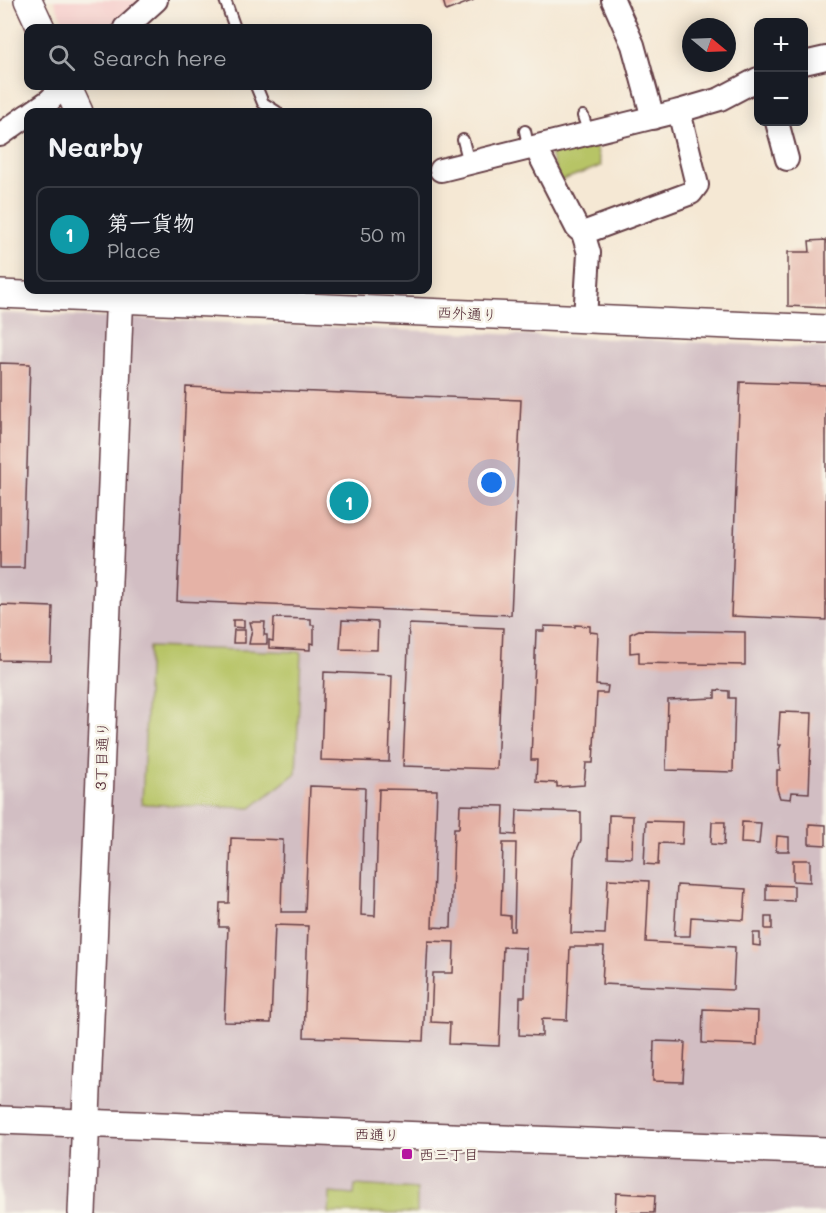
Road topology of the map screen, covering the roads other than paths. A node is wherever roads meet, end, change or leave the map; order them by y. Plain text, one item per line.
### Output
1 (28, 0) edge
2 (156, 0) edge
3 (225, 0) edge
4 (613, 0) edge
5 (39, 24) edge
6 (129, 24) edge
7 (234, 24) edge
8 (826, 58) edge
9 (808, 62) edge
10 (754, 82) edge
11 (61, 90) edge
12 (67, 90) edge
13 (258, 90) edge
14 (263, 103) junction
15 (39, 108) edge
16 (78, 108) edge
17 (251, 108) dead end
18 (271, 108) edge
19 (679, 111) junction
20 (653, 118) junction
21 (24, 119) edge
22 (778, 126) edge
23 (0, 135) edge
24 (463, 140) dead end
25 (530, 143) junction
26 (787, 159) dead end
27 (469, 164) junction
28 (441, 170) dead end
29 (583, 233) junction
30 (0, 294) edge
31 (120, 294) edge
32 (585, 318) junction
33 (826, 329) edge
34 (0, 1119) edge
35 (86, 1124) junction
36 (826, 1151) edge
37 (82, 1213) edge

1 - 5 street
2 - 6 street
3 - 7 lane
4 - 20 street
8 - 9 street
10 - 19 street
11 - 15 street
12 - 16 street
13 - 14 lane
14 - 17 lane
14 - 18 lane
19 - 20 street
19 - 29 street
20 - 25 street
21 - 23 street
22 - 26 street
24 - 27 lane
25 - 27 street
25 - 29 street
27 - 28 street
29 - 32 street
30 - 31 street, 西外通り
31 - 32 street, 西外通り
31 - 35 street, 3丁目通り
32 - 33 street, 西外通り
34 - 35 street, 西通り
35 - 36 street, 西通り
35 - 37 street, 3丁目通り

